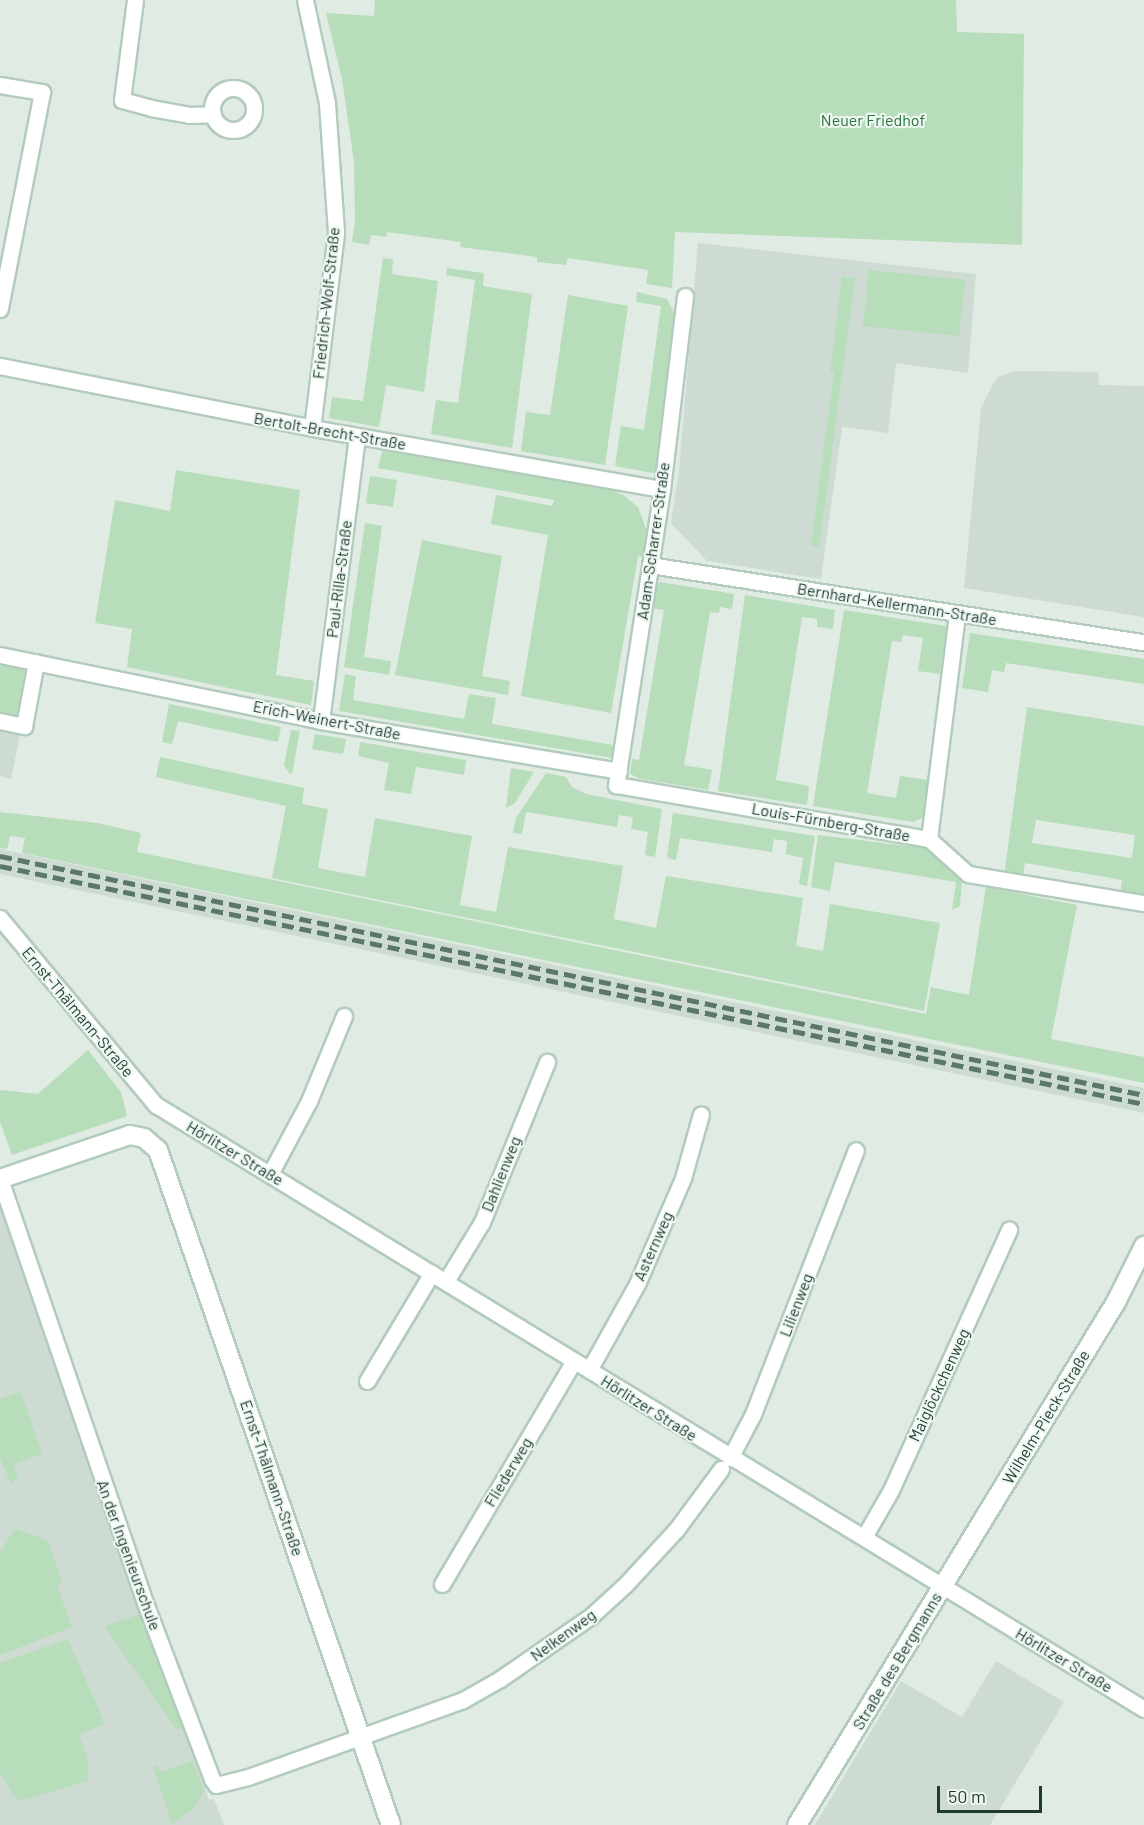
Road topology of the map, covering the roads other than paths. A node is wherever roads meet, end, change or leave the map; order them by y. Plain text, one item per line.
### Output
1 (135, 0) edge
2 (305, 0) edge
3 (0, 85) edge
4 (213, 114) dead end
5 (685, 296) dead end
6 (0, 309) edge
7 (0, 366) edge
8 (312, 428) junction
9 (357, 436) junction
10 (662, 489) junction
11 (650, 565) junction
12 (957, 614) junction
13 (1144, 642) edge
14 (0, 655) edge
15 (36, 662) junction
16 (0, 721) edge
17 (321, 721) junction
18 (617, 778) junction
19 (929, 839) junction
20 (1144, 903) edge
21 (0, 918) edge
22 (344, 1016) dead end
23 (547, 1062) dead end
24 (156, 1105) joint
25 (701, 1114) dead end
26 (856, 1150) dead end
27 (270, 1174) junction
28 (0, 1179) edge
29 (1009, 1230) dead end
30 (1144, 1246) edge
31 (432, 1272) junction
32 (446, 1281) junction
33 (574, 1361) junction
34 (589, 1370) junction
35 (366, 1381) dead end
36 (725, 1464) junction
37 (864, 1537) junction
38 (442, 1584) dead end
39 (943, 1586) junction
40 (1144, 1709) edge
41 (359, 1737) junction
42 (391, 1825) edge
43 (797, 1825) edge

1 - 4 street
2 - 8 street, Friedrich-Wolf-Straße
3 - 6 street
5 - 10 street, Adam-Scharrer-Straße
7 - 8 street, Bertolt-Brecht-Straße
8 - 9 street, Bertolt-Brecht-Straße
9 - 10 street, Bertolt-Brecht-Straße
9 - 17 street, Paul-Rilla-Straße
10 - 11 street, Adam-Scharrer-Straße
11 - 12 street, Bernhard-Kellermann-Straße
11 - 18 street, Adam-Scharrer-Straße
12 - 13 street, Bernhard-Kellermann-Straße
12 - 19 street, Louis-Fürnberg-Straße
14 - 15 street, Erich-Weinert-Straße
15 - 16 street
15 - 17 street, Erich-Weinert-Straße
17 - 18 street, Erich-Weinert-Straße
18 - 19 street, Louis-Fürnberg-Straße
19 - 20 street
21 - 24 street, Ernst-Thälmann-Straße
22 - 27 street
23 - 32 street, Dahlienweg
24 - 27 street, Hörlitzer Straße
25 - 34 street, Asternweg
26 - 36 street, Lilienweg
27 - 31 street, Hörlitzer Straße
28 - 41 main road, Ernst-Thälmann-Straße
28 - 41 street, An der Ingenieurschule
29 - 37 street, Maiglöckchenweg
30 - 39 main road, Wilhelm-Pieck-Straße
31 - 32 street, Hörlitzer Straße
31 - 35 street
32 - 33 street, Hörlitzer Straße
33 - 34 street, Hörlitzer Straße
33 - 38 street, Fliederweg
34 - 36 street, Hörlitzer Straße
36 - 37 street, Hörlitzer Straße
36 - 41 street, Nelkenweg
37 - 39 street, Hörlitzer Straße
39 - 40 street, Hörlitzer Straße
39 - 43 main road, Straße des Bergmanns
41 - 42 main road, Ernst-Thälmann-Straße

